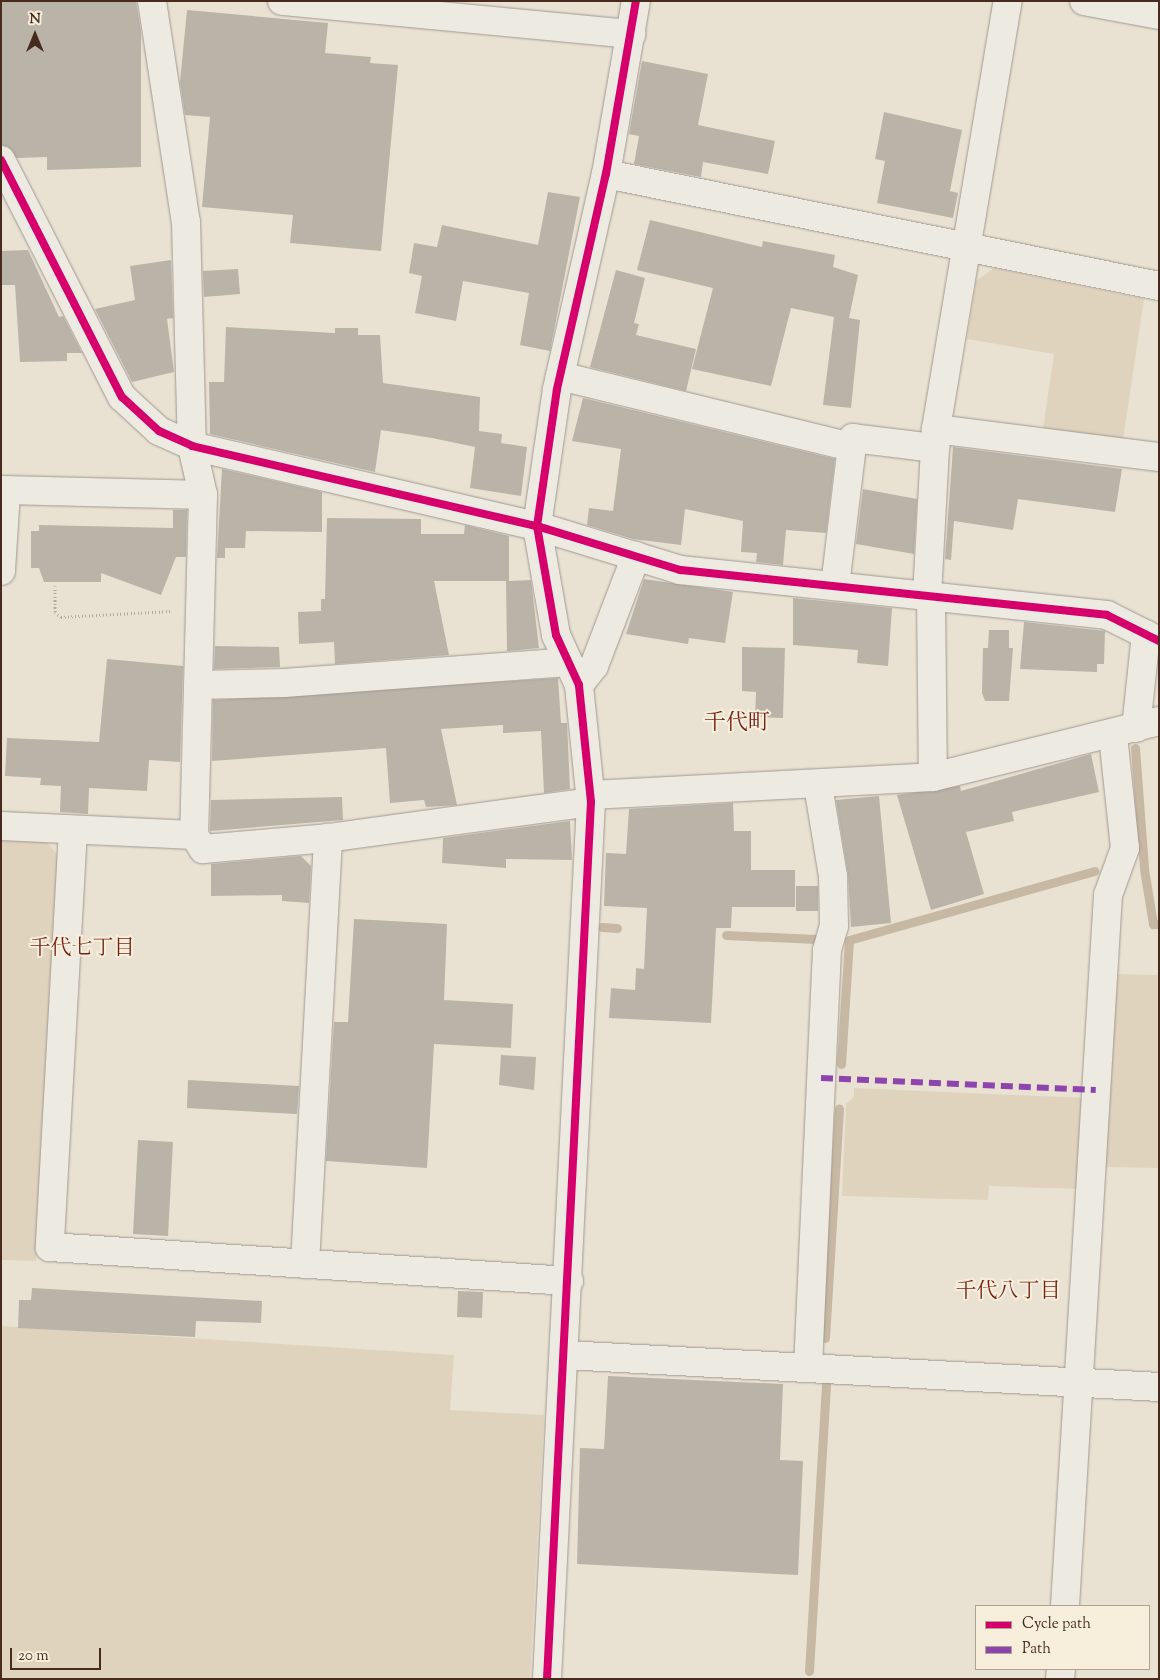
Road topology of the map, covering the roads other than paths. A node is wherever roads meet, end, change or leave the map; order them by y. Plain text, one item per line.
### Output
1 (152, 1) edge
2 (282, 1) edge
3 (636, 1) edge
4 (1008, 1) edge
5 (1084, 1) edge
6 (347, 4) edge
7 (1159, 15) edge
8 (631, 34) junction
9 (1, 160) edge
10 (606, 174) junction
11 (966, 245) junction
12 (1159, 286) edge
13 (560, 376) junction
14 (936, 438) junction
15 (192, 446) junction
16 (852, 447) junction
17 (1159, 457) edge
18 (3, 490) edge
19 (203, 495) junction
20 (537, 526) junction
21 (636, 556) junction
22 (1, 571) edge
23 (835, 586) junction
24 (929, 596) junction
25 (1153, 638) edge
26 (574, 673) junction
27 (198, 685) junction
28 (1136, 728) edge
29 (933, 777) junction
30 (818, 785) junction
31 (591, 798) junction
32 (1, 826) edge
33 (73, 830) junction
34 (194, 835) junction
35 (328, 838) junction
36 (305, 1264) junction
37 (569, 1281) junction
38 (566, 1355) junction
39 (808, 1368) junction
40 (1078, 1382) junction
41 (1159, 1387) edge
42 (1064, 1605) edge
43 (547, 1679) edge

1 - 15 street
2 - 6 street
3 - 8 street
4 - 11 street
5 - 7 street
6 - 8 street
8 - 10 street
9 - 15 street
10 - 11 street
10 - 13 street
11 - 12 street
11 - 14 street
13 - 16 street
13 - 20 street
14 - 16 street
14 - 17 street
14 - 24 street
15 - 19 street
15 - 20 street
16 - 23 street
18 - 19 street
18 - 22 street
19 - 27 street
20 - 21 street
20 - 26 street
21 - 23 street
21 - 26 street
23 - 24 street
24 - 25 street
24 - 29 street
25 - 28 street
26 - 27 street
26 - 31 street
27 - 34 street
28 - 29 street
28 - 40 street
29 - 30 street
30 - 31 street
30 - 39 street
31 - 35 street
31 - 37 street
32 - 33 street
33 - 34 street
33 - 36 street
34 - 35 street
35 - 36 street
36 - 37 street
37 - 38 street
38 - 39 street
38 - 43 street
39 - 40 street
40 - 41 street
40 - 42 street

